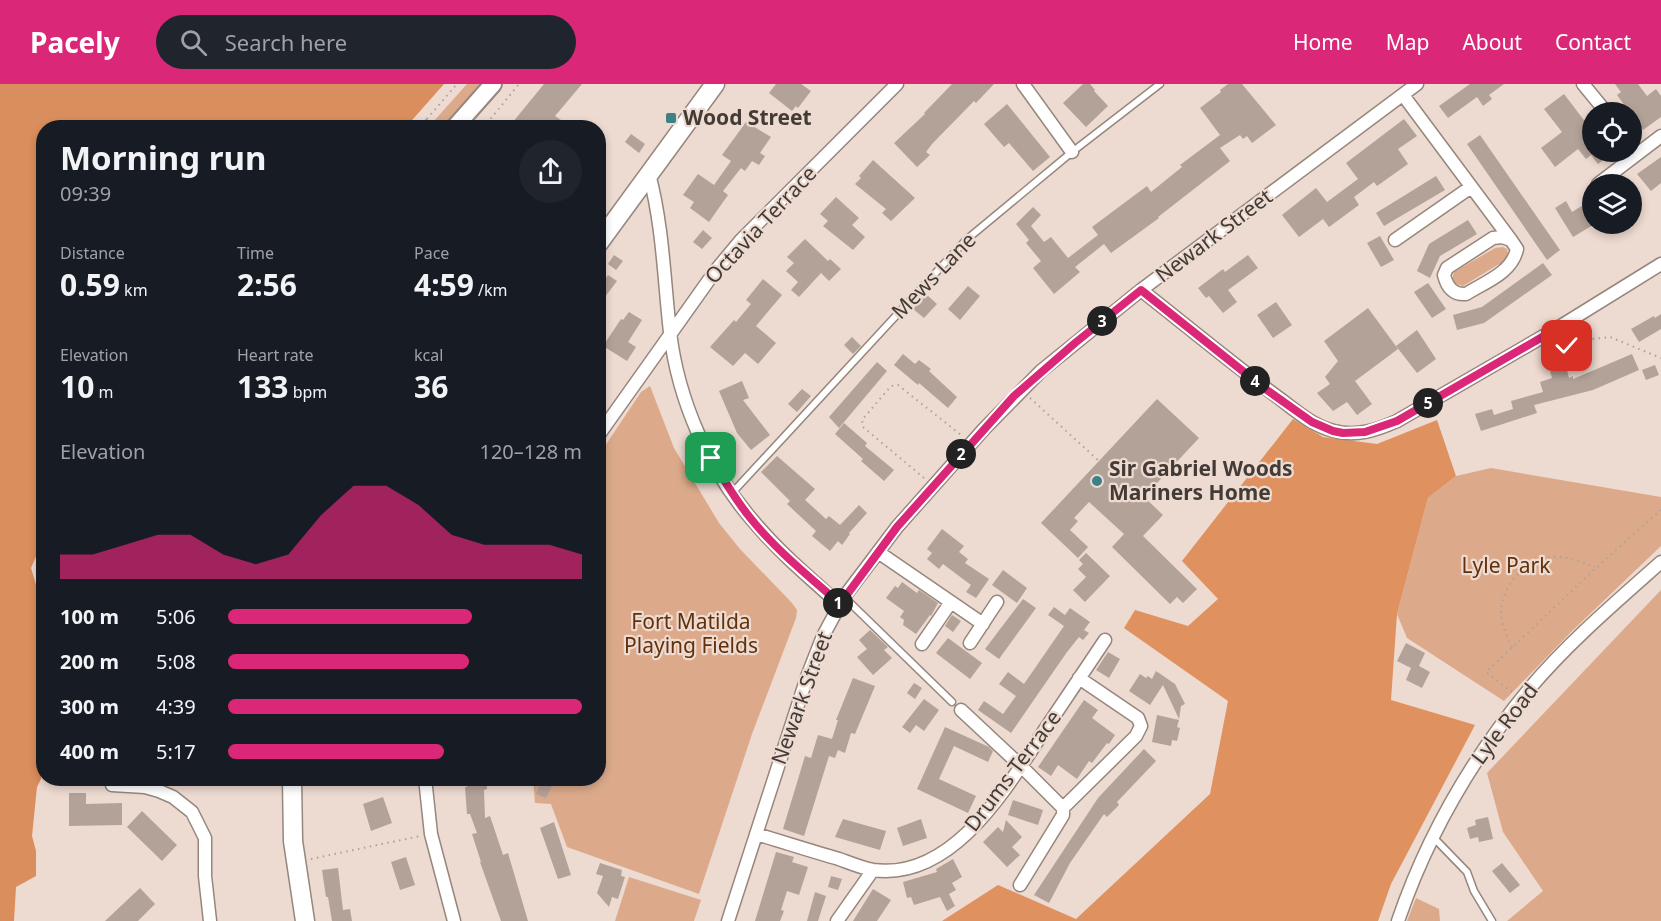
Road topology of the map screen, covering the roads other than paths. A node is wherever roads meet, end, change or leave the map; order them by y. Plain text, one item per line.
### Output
1 (493, 84) edge
2 (715, 84) edge
3 (897, 84) edge
4 (1023, 84) edge
5 (1160, 84) edge
6 (1417, 84) edge
7 (1583, 84) edge
8 (1403, 95) junction
9 (1598, 102) edge
10 (461, 120) edge
11 (1661, 136) edge
12 (1642, 146) edge
13 (1072, 152) junction
14 (1621, 162) edge
15 (649, 174) junction
16 (1609, 174) edge
17 (1471, 187) junction
18 (606, 233) edge
19 (1395, 240) dead end
20 (1511, 240) junction
21 (1661, 264) edge
22 (1141, 290) junction
23 (670, 333) junction
24 (606, 425) edge
25 (732, 493) junction
26 (878, 552) junction
27 (1661, 562) edge
28 (842, 601) junction
29 (951, 602) junction
30 (997, 602) dead end
31 (983, 624) junction
32 (1105, 640) dead end
33 (970, 643) dead end
34 (922, 644) dead end
35 (1080, 678) junction
36 (957, 706) joint
37 (1021, 766) junction
38 (128, 786) edge
39 (292, 786) edge
40 (426, 786) edge
41 (1063, 808) junction
42 (756, 834) junction
43 (1433, 837) junction
44 (873, 870) junction
45 (1020, 885) dead end
46 (210, 921) edge
47 (305, 921) edge
48 (454, 921) edge
49 (728, 921) edge
50 (837, 921) edge
51 (1398, 921) edge
52 (1492, 921) edge

1 - 10 street
2 - 15 main road
3 - 23 street, Octavia Terrace
4 - 13 street
5 - 13 lane, Mews Lane
6 - 8 street, Newark Street
7 - 9 street
8 - 17 street
8 - 22 street, Newark Street
11 - 12 street
13 - 25 lane, Mews Lane
14 - 16 street
15 - 18 main road
15 - 23 street
17 - 19 street
17 - 20 street
20 - 20 street
21 - 22 street
22 - 26 street, Newark Street
23 - 24 street, Octavia Terrace
23 - 25 street
25 - 28 street
26 - 28 street, Newark Street
26 - 29 street
27 - 43 street, Lyle Road
28 - 36 lane
28 - 42 street, Newark Street
29 - 31 street
29 - 34 street
30 - 31 street
31 - 33 street
32 - 35 street, Drums Terrace
35 - 37 street, Drums Terrace
35 - 41 street
36 - 37 street
37 - 41 street
37 - 44 street, Drums Terrace
38 - 46 street
39 - 47 main road
40 - 48 street
41 - 45 street
42 - 44 street, Drums Terrace
42 - 49 street, Newark Street
43 - 51 street, Lyle Road
43 - 52 lane
44 - 50 street

